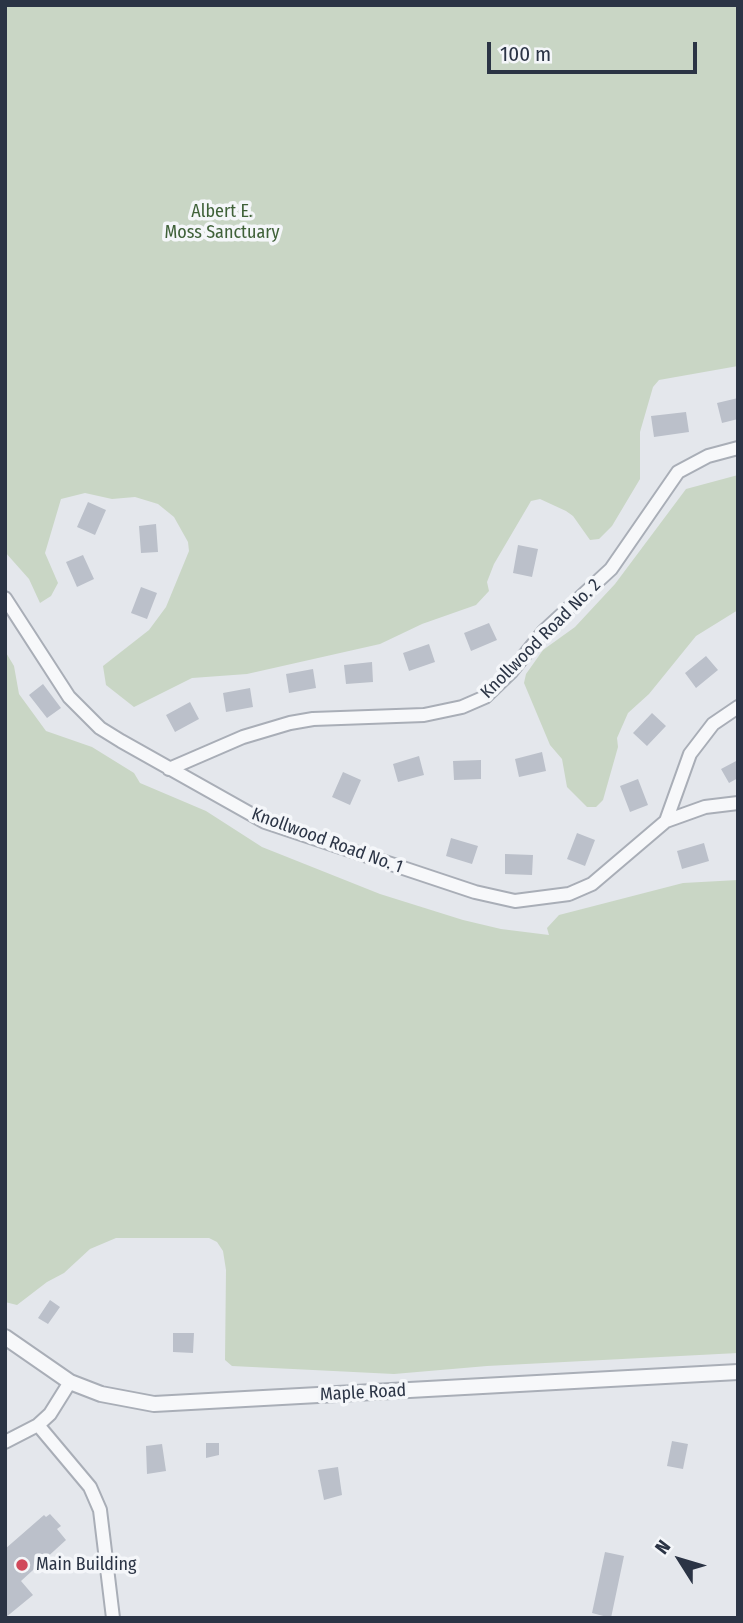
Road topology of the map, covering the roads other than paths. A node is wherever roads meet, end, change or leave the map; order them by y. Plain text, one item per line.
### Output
1 (738, 448) edge
2 (5, 598) edge
3 (738, 707) edge
4 (170, 769) junction
5 (738, 803) edge
6 (666, 821) junction
7 (5, 1337) edge
8 (738, 1372) edge
9 (70, 1382) junction
10 (38, 1425) junction
11 (5, 1442) edge
12 (113, 1618) edge

1 - 4 street, Knollwood Road No. 2
2 - 4 street, Knollwood Road No. 1
3 - 6 street, Knollwood Road No. 1
4 - 6 street, Knollwood Road No. 1
5 - 6 street, Knollwood Road No. 1
7 - 9 street, Maple Road
8 - 9 street, Maple Road
9 - 10 street
10 - 11 street
10 - 12 street

